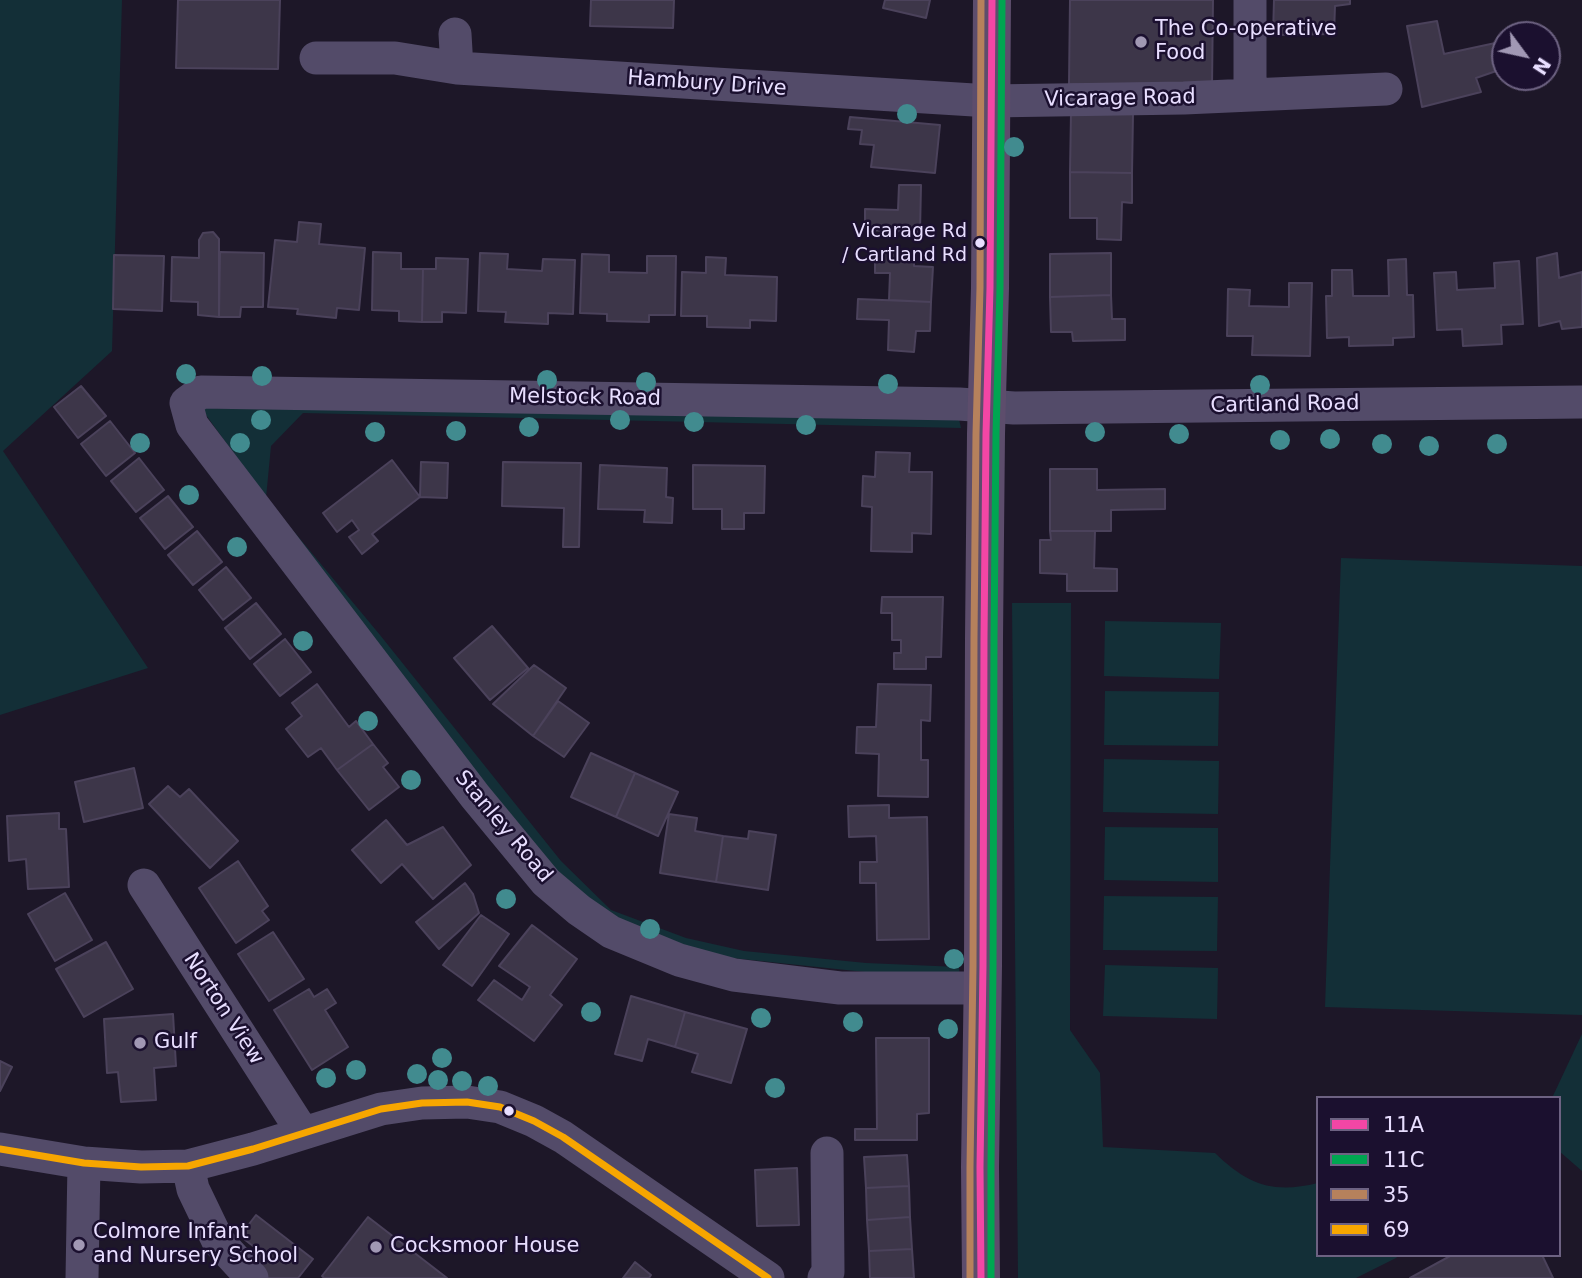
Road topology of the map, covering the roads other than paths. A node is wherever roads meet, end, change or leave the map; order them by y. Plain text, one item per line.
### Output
1 (992, 0) edge
2 (1250, 0) edge
3 (455, 34) dead end
4 (316, 58) dead end
5 (457, 68) junction
6 (1386, 89) dead end
7 (1250, 95) junction
8 (990, 101) junction
9 (1582, 402) edge
10 (186, 403) joint
11 (988, 406) junction
12 (144, 885) dead end
13 (983, 988) junction
14 (303, 1133) junction
15 (0, 1149) edge
16 (827, 1153) dead end
17 (84, 1163) junction
18 (188, 1166) junction
19 (82, 1278) edge
20 (252, 1278) edge
21 (768, 1278) edge
22 (824, 1278) edge
23 (981, 1278) edge

1 - 8 main road
2 - 7 street
3 - 5 street
4 - 5 street, Hambury Drive
5 - 8 street, Hambury Drive
6 - 7 street, Vicarage Road
7 - 8 street, Vicarage Road
8 - 11 main road
9 - 11 street, Cartland Road
10 - 11 street, Melstock Road
10 - 13 street, Stanley Road
11 - 13 main road
12 - 14 street, Norton View
13 - 23 main road
14 - 18 street
14 - 21 street
15 - 17 street
16 - 22 street
17 - 18 street
17 - 19 street
18 - 20 street

